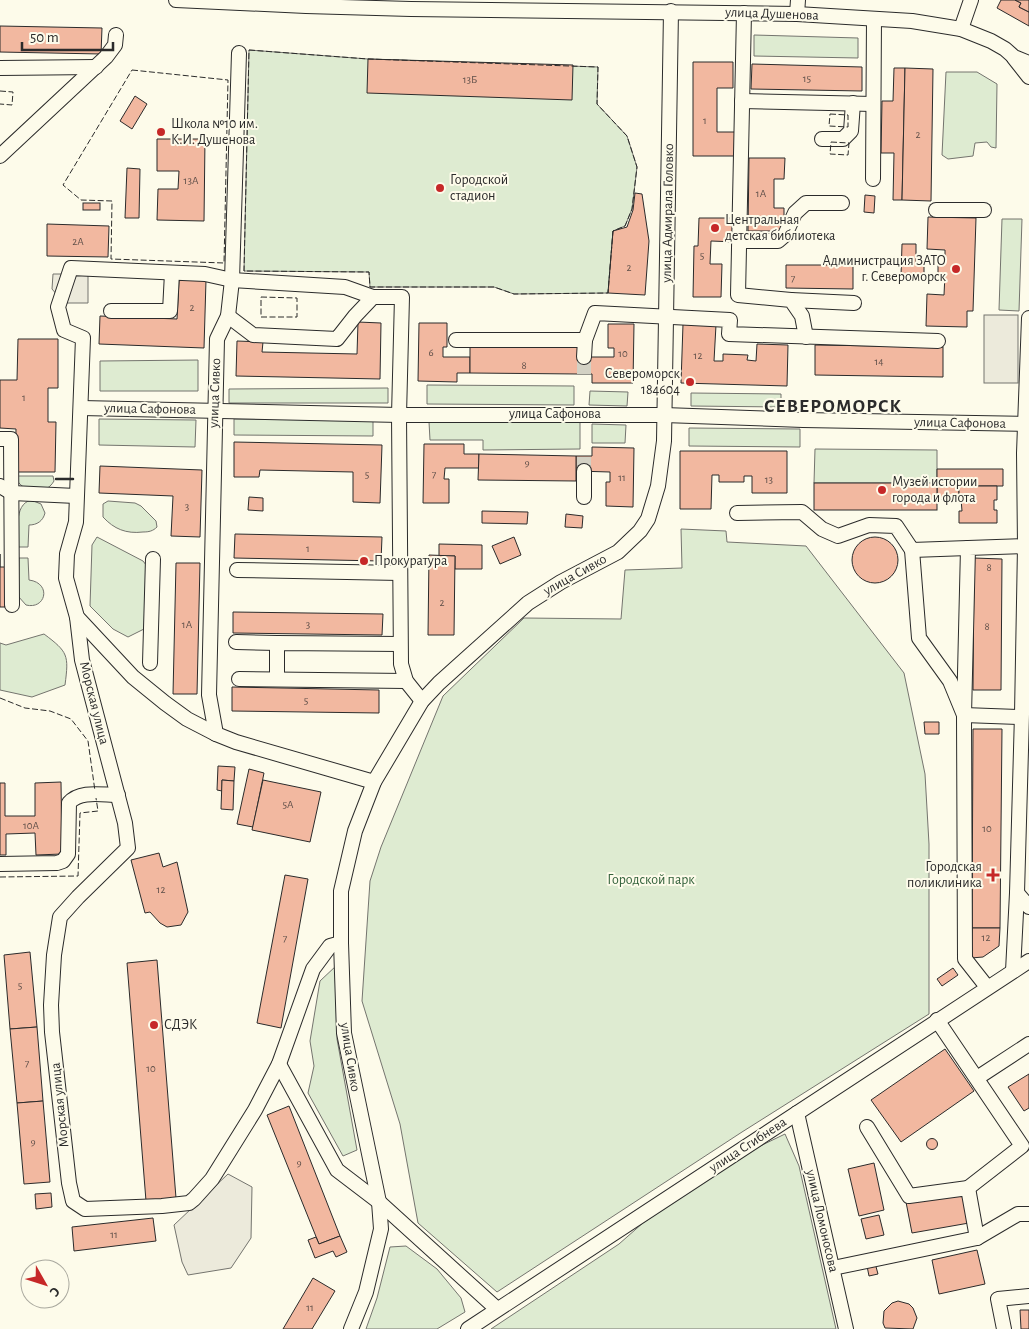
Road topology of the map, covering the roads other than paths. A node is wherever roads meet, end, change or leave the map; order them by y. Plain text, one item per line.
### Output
1 (176, 0) edge
2 (971, 0) edge
3 (307, 3) edge
4 (634, 6) edge
5 (797, 7) edge
6 (671, 12) junction
7 (744, 13) junction
8 (874, 19) junction
9 (961, 29) junction
10 (116, 35) dead end
11 (239, 53) dead end
12 (1014, 57) junction
13 (1029, 63) edge
14 (96, 67) junction
15 (0, 68) edge
16 (1029, 78) edge
17 (742, 101) junction
18 (852, 103) junction
19 (873, 104) junction
20 (822, 139) dead end
21 (0, 156) edge
22 (873, 179) dead end
23 (842, 203) dead end
24 (936, 210) dead end
25 (984, 210) dead end
26 (740, 241) junction
27 (172, 273) junction
28 (232, 280) junction
29 (373, 297) junction
30 (791, 300) junction
31 (854, 303) dead end
32 (111, 310) dead end
33 (228, 316) junction
34 (666, 316) junction
35 (1029, 318) edge
36 (806, 337) junction
37 (456, 340) dead end
38 (585, 340) junction
39 (938, 341) dead end
40 (584, 357) tunnel mouth
41 (81, 408) junction
42 (215, 411) junction
43 (399, 415) junction
44 (664, 415) junction
45 (1027, 424) edge
46 (0, 439) edge
47 (584, 471) tunnel mouth
48 (6, 489) edge
49 (76, 496) junction
50 (584, 497) dead end
51 (737, 512) dead end
52 (1027, 546) edge
53 (968, 548) junction
54 (912, 550) junction
55 (153, 559) dead end
56 (237, 570) dead end
57 (400, 573) junction
58 (12, 605) dead end
59 (77, 617) junction
60 (236, 642) dead end
61 (277, 643) junction
62 (400, 644) junction
63 (150, 663) dead end
64 (238, 679) dead end
65 (277, 679) junction
66 (406, 681) junction
67 (422, 701) junction
68 (964, 716) junction
69 (1021, 717) junction
70 (216, 734) junction
71 (374, 782) junction
72 (118, 795) junction
73 (0, 864) edge
74 (1017, 893) junction
75 (1029, 907) edge
76 (341, 943) junction
77 (1029, 961) edge
78 (1014, 971) junction
79 (987, 987) junction
80 (937, 1020) junction
81 (1029, 1044) edge
82 (279, 1064) junction
83 (977, 1078) junction
84 (797, 1113) junction
85 (867, 1127) dead end
86 (968, 1188) junction
87 (379, 1202) junction
88 (1029, 1214) edge
89 (977, 1238) junction
90 (833, 1268) junction
91 (1029, 1296) edge
92 (497, 1309) junction
93 (351, 1329) edge
94 (468, 1329) edge
95 (846, 1329) edge
96 (1004, 1329) edge

1 - 3 street, улица Душенова
2 - 9 street
3 - 4 street, улица Душенова
4 - 6 street, улица Душенова
5 - 7 street, улица Душенова
5 - 8 street, улица Душенова
6 - 7 street, улица Душенова
6 - 34 street, улица Адмирала Головко
7 - 17 street
8 - 9 street, улица Душенова
8 - 19 street
9 - 12 street, улица Душенова
10 - 14 street
11 - 28 street, улица Сивко
12 - 13 street, улица Душенова
12 - 16 street
14 - 15 street
14 - 21 street
17 - 18 street
17 - 26 street
18 - 19 street
18 - 20 street
19 - 22 street
23 - 26 street
24 - 25 street
26 - 30 street
27 - 28 street
27 - 32 street
27 - 41 street
28 - 29 street
28 - 33 street, улица Сивко
29 - 33 street
29 - 43 street
30 - 31 street
30 - 36 street
33 - 42 street, улица Сивко
34 - 36 street
34 - 38 street
34 - 44 street, улица Адмирала Головко
35 - 45 street
36 - 39 street
37 - 38 street
38 - 40 street
41 - 42 street, улица Сафонова
41 - 49 street
42 - 43 street, улица Сафонова
42 - 70 street, улица Сивко
43 - 44 street, улица Сафонова
43 - 57 street
44 - 45 street, улица Сафонова
44 - 67 street, улица Сивко
45 - 52 street
46 - 48 street
47 - 50 street
48 - 49 street
48 - 58 street
49 - 59 street
51 - 54 street
52 - 53 street
52 - 69 street
53 - 54 street
53 - 68 street
54 - 68 street
55 - 63 street
56 - 57 street
57 - 62 street
59 - 70 street
59 - 72 street, Морская улица
60 - 61 street
61 - 62 street
61 - 65 street
62 - 66 street
64 - 65 street
65 - 66 street
66 - 67 street
67 - 71 street, улица Сивко
68 - 69 street
68 - 79 street
69 - 74 street
70 - 71 street
71 - 76 street, улица Сивко
72 - 73 street
72 - 82 street, Морская улица
74 - 75 street
74 - 78 street
76 - 82 street, Морская улица
76 - 87 street, улица Сивко
77 - 78 street, улица Сгибнева
78 - 79 street, улица Сгибнева
79 - 80 street, улица Сгибнева
80 - 83 street
80 - 84 street, улица Сгибнева
81 - 83 street
82 - 87 street
83 - 86 street
84 - 90 street, улица Ломоносова
84 - 92 street, улица Сгибнева
85 - 86 street
86 - 89 street
87 - 92 street
87 - 93 street, улица Сивко
88 - 89 street
89 - 90 street
90 - 95 street, улица Ломоносова
91 - 96 street
92 - 94 street, улица Сгибнева

